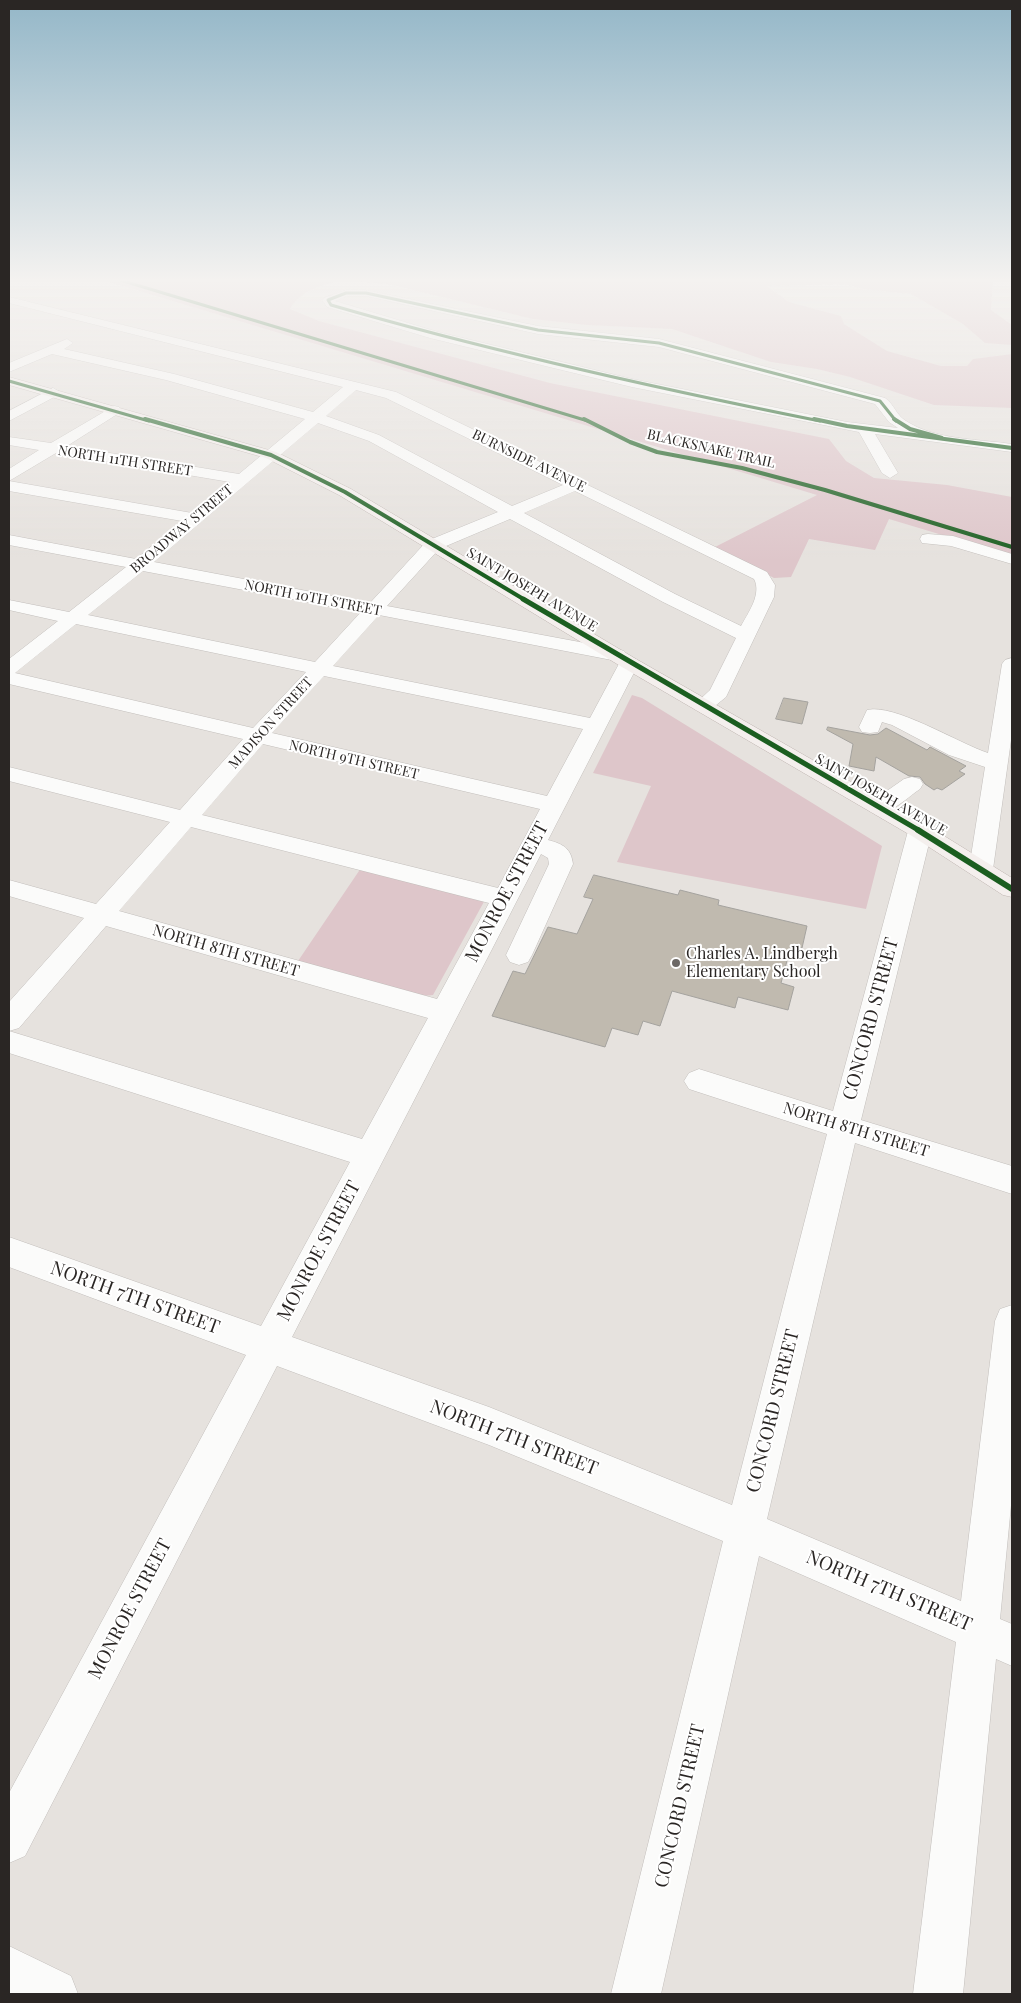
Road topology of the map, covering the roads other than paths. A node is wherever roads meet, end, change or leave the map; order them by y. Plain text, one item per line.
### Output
1 (154, 373) edge
2 (302, 373) edge
3 (592, 373) edge
4 (775, 373) edge
5 (9, 381) edge
6 (353, 386) junction
7 (52, 392) junction
8 (114, 410) junction
9 (9, 417) edge
10 (314, 417) junction
11 (864, 428) junction
12 (942, 438) junction
13 (9, 441) edge
14 (1012, 448) edge
15 (54, 449) junction
16 (271, 455) junction
17 (890, 473) dead end
18 (9, 476) edge
19 (242, 480) junction
20 (577, 485) junction
21 (9, 486) edge
22 (512, 514) junction
23 (196, 518) junction
24 (9, 540) edge
25 (928, 540) dead end
26 (432, 545) junction
27 (1012, 559) edge
28 (140, 565) junction
29 (9, 605) edge
30 (373, 609) junction
31 (73, 619) junction
32 (746, 636) junction
33 (623, 659) junction
34 (1012, 664) edge
35 (9, 669) edge
36 (319, 669) junction
37 (9, 678) edge
38 (703, 706) junction
39 (594, 725) junction
40 (870, 727) dead end
41 (257, 738) junction
42 (997, 764) junction
43 (9, 774) edge
44 (912, 784) dead end
45 (553, 805) junction
46 (879, 807) junction
47 (185, 819) junction
48 (920, 831) junction
49 (532, 843) junction
50 (981, 869) junction
51 (9, 888) edge
52 (1012, 889) edge
53 (503, 898) junction
54 (102, 914) junction
55 (518, 955) dead end
56 (445, 1012) junction
57 (9, 1020) edge
58 (9, 1042) edge
59 (699, 1081) dead end
60 (843, 1126) junction
61 (370, 1155) junction
62 (1012, 1180) edge
63 (9, 1252) edge
64 (1012, 1321) edge
65 (268, 1347) junction
66 (744, 1530) junction
67 (996, 1637) edge
68 (9, 1840) edge
69 (9, 1972) edge
70 (52, 1994) edge
71 (636, 1994) edge
72 (938, 1994) edge

1 - 10 street
2 - 6 street, BURNSIDE AVENUE
3 - 11 street
4 - 12 street
5 - 7 main road, SAINT JOSEPH AVENUE
6 - 10 street, BROADWAY STREET
6 - 20 street, BURNSIDE AVENUE
7 - 8 main road, SAINT JOSEPH AVENUE
7 - 9 street
8 - 15 street
8 - 16 main road, SAINT JOSEPH AVENUE
10 - 16 street, BROADWAY STREET
10 - 22 street
11 - 12 street
11 - 17 street
12 - 14 street
13 - 15 street, NORTH 11TH STREET
15 - 18 street
15 - 19 street, NORTH 11TH STREET
16 - 19 street, BROADWAY STREET
16 - 26 main road, SAINT JOSEPH AVENUE
19 - 23 street, BROADWAY STREET
20 - 22 street, MADISON STREET
20 - 32 street, BURNSIDE AVENUE
21 - 23 street
22 - 26 street, MADISON STREET
22 - 32 street
23 - 28 street, BROADWAY STREET
24 - 28 street, NORTH 10TH STREET
25 - 27 street
26 - 30 street, MADISON STREET
26 - 33 main road, SAINT JOSEPH AVENUE
28 - 30 street, NORTH 10TH STREET
28 - 31 street, BROADWAY STREET
29 - 31 street
30 - 33 street, NORTH 10TH STREET
30 - 36 street, MADISON STREET
31 - 35 street, BROADWAY STREET
31 - 36 street
32 - 38 street
33 - 38 main road, SAINT JOSEPH AVENUE
33 - 39 street, MONROE STREET
34 - 42 street
36 - 39 street
36 - 41 street, MADISON STREET
37 - 41 street, NORTH 9TH STREET
38 - 46 main road, SAINT JOSEPH AVENUE
39 - 45 street, MONROE STREET
40 - 42 street
41 - 45 street, NORTH 9TH STREET
41 - 47 street, MADISON STREET
42 - 50 street
43 - 47 street
44 - 46 street
45 - 49 street, MONROE STREET
46 - 48 main road, SAINT JOSEPH AVENUE
47 - 53 street
47 - 54 street, MADISON STREET
48 - 50 main road, SAINT JOSEPH AVENUE
48 - 60 street, CONCORD STREET
49 - 53 street, MONROE STREET
49 - 55 street
50 - 52 main road, SAINT JOSEPH AVENUE
51 - 54 street, NORTH 8TH STREET
53 - 56 street, MONROE STREET
54 - 56 street, NORTH 8TH STREET
54 - 57 street, MADISON STREET
56 - 61 street, MONROE STREET
58 - 61 street
59 - 60 street, NORTH 8TH STREET
60 - 62 street, NORTH 8TH STREET
60 - 66 street, CONCORD STREET
61 - 65 street, MONROE STREET
63 - 65 street, NORTH 7TH STREET
64 - 67 street
65 - 66 street, NORTH 7TH STREET
65 - 68 street, MONROE STREET
66 - 67 street, NORTH 7TH STREET
66 - 71 street, CONCORD STREET
67 - 72 street
69 - 70 street

